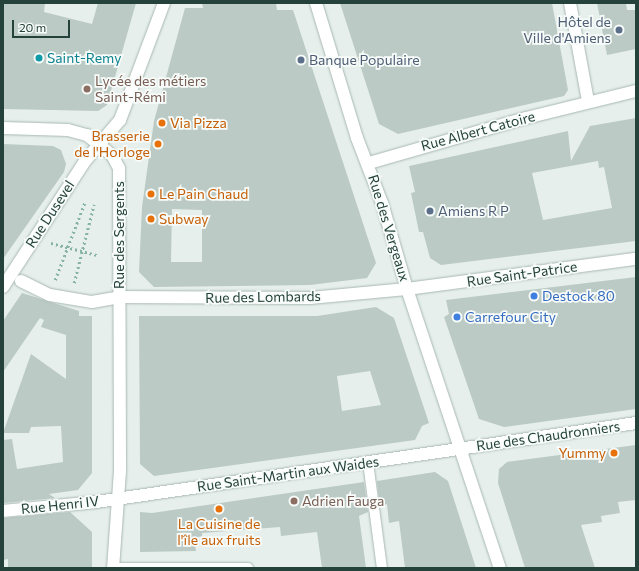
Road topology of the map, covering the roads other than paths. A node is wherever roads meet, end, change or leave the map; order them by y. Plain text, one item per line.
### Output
1 (164, 3) edge
2 (570, 3) edge
3 (316, 5) edge
4 (636, 91) edge
5 (588, 101) junction
6 (3, 128) edge
7 (99, 143) junction
8 (369, 164) junction
9 (636, 259) edge
10 (21, 282) dead end
11 (3, 287) edge
12 (407, 289) junction
13 (119, 297) junction
14 (636, 423) edge
15 (460, 449) junction
16 (368, 462) junction
17 (117, 499) junction
18 (3, 511) edge
19 (113, 568) edge
20 (248, 568) edge
21 (382, 568) edge
22 (500, 568) edge

1 - 7 street
2 - 5 street
3 - 8 street, Rue des Vergeaux
4 - 5 street, Rue Albert Catoire
5 - 8 street, Rue Albert Catoire
6 - 7 street
7 - 11 street, Rue Dusevel
7 - 13 street, Rue des Sergents
8 - 12 street, Rue des Vergeaux
9 - 12 street, Rue Saint-Patrice
10 - 13 street, Rue des Sergents
12 - 13 street, Rue des Lombards
12 - 15 street, Rue des Vergeaux
13 - 17 street, Rue des Sergents
14 - 15 street, Rue des Chaudronniers
15 - 16 street, Rue Saint-Martin aux Waides
15 - 22 street, Rue des Vergeaux
16 - 17 street, Rue Saint-Martin aux Waides
16 - 21 lane
17 - 18 street, Rue Henri IV
17 - 19 street, Rue des Sergents
19 - 20 lane

